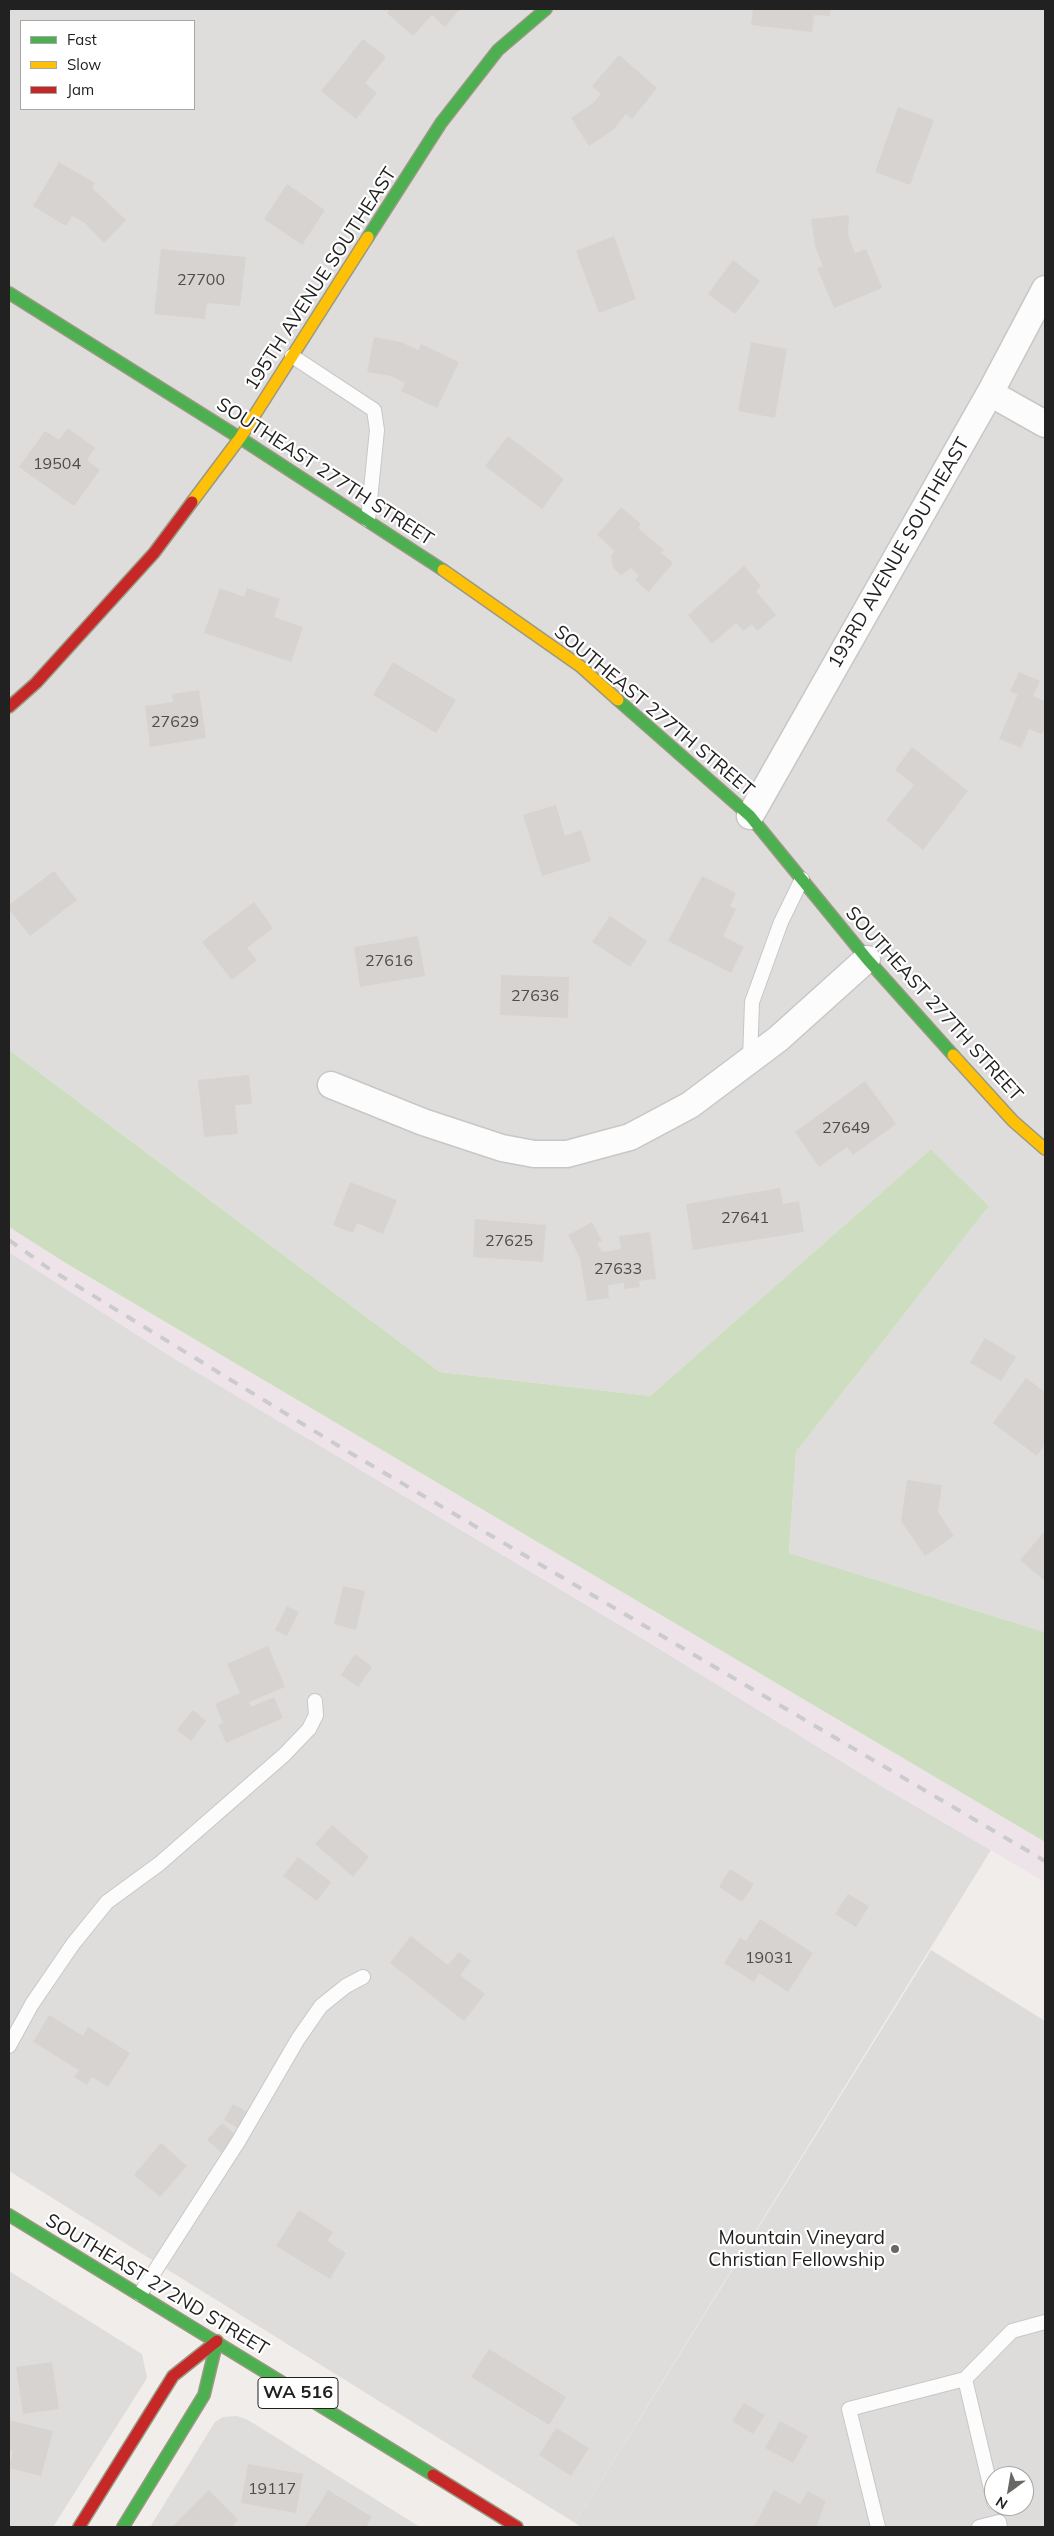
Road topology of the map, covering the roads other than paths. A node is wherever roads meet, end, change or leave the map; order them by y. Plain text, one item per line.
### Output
1 (546, 9) edge
2 (1045, 288) edge
3 (9, 293) edge
4 (292, 356) junction
5 (990, 393) junction
6 (1045, 424) edge
7 (240, 438) junction
8 (368, 520) junction
9 (9, 707) edge
10 (750, 816) junction
11 (802, 879) junction
12 (867, 959) junction
13 (750, 1060) junction
14 (331, 1085) dead end
15 (1045, 1149) edge
16 (315, 1701) dead end
17 (363, 1977) dead end
18 (9, 2046) edge
19 (9, 2215) edge
20 (140, 2294) junction
21 (1045, 2322) edge
22 (217, 2341) junction
23 (965, 2379) junction
24 (986, 2466) edge
25 (999, 2525) edge
26 (79, 2527) edge
27 (124, 2527) edge
28 (517, 2527) edge
29 (878, 2527) edge
30 (979, 2527) edge

1 - 4 street, 195TH AVENUE SOUTHEAST
2 - 5 street, 193RD AVENUE SOUTHEAST
3 - 7 street, SOUTHEAST 277TH STREET
4 - 7 street, 195TH AVENUE SOUTHEAST
4 - 8 lane
5 - 6 street
5 - 10 street, 193RD AVENUE SOUTHEAST
7 - 8 street, SOUTHEAST 277TH STREET
7 - 9 street, 195TH AVENUE SOUTHEAST
8 - 10 street, SOUTHEAST 277TH STREET
10 - 11 street, SOUTHEAST 277TH STREET
11 - 12 street, SOUTHEAST 277TH STREET
11 - 13 lane
12 - 13 street
12 - 15 street, SOUTHEAST 277TH STREET
13 - 14 street
16 - 18 lane
17 - 20 lane
19 - 20 street, SOUTHEAST 272ND STREET / WA 516
20 - 22 street, SOUTHEAST 272ND STREET / WA 516
21 - 23 lane
22 - 26 street
22 - 27 street
22 - 28 street, SOUTHEAST 272ND STREET / WA 516
23 - 24 lane
23 - 29 lane
25 - 30 lane

